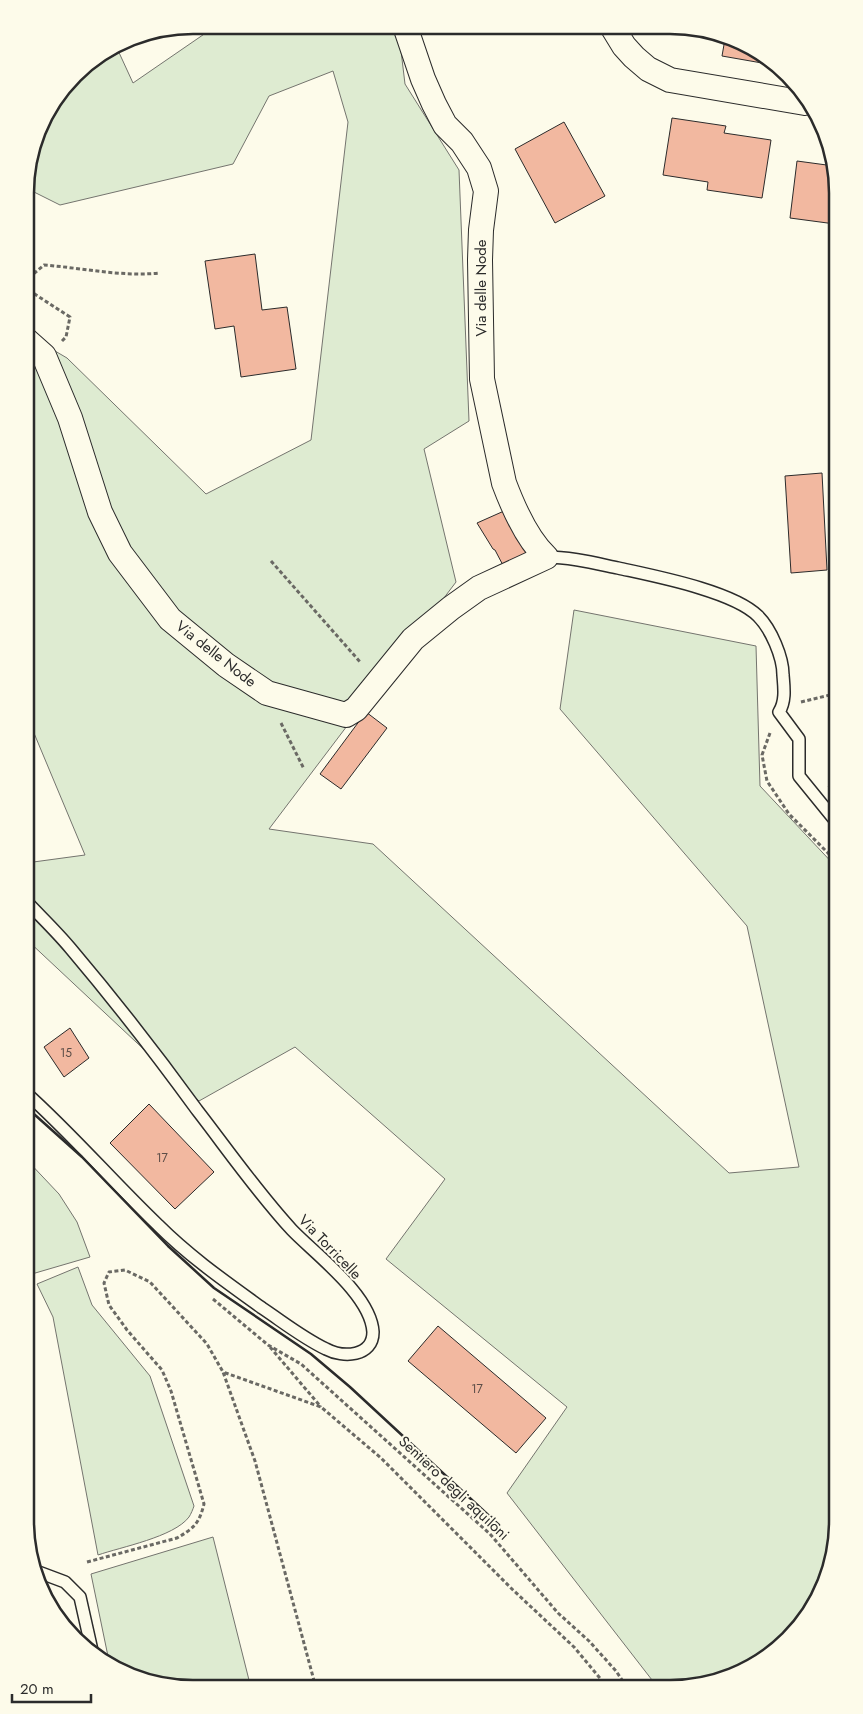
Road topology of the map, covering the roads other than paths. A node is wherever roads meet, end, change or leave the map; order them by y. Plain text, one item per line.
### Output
1 (408, 34) edge
2 (617, 34) edge
3 (801, 102) edge
4 (34, 347) edge
5 (546, 557) junction
6 (829, 813) edge
7 (34, 909) edge
8 (34, 1099) edge
9 (43, 1574) edge
10 (91, 1643) edge

1 - 5 street, Via delle Node
2 - 3 street
4 - 5 street, Via delle Node
5 - 6 lane, Via delle Node
7 - 8 lane, Via Torricelle
9 - 10 lane

